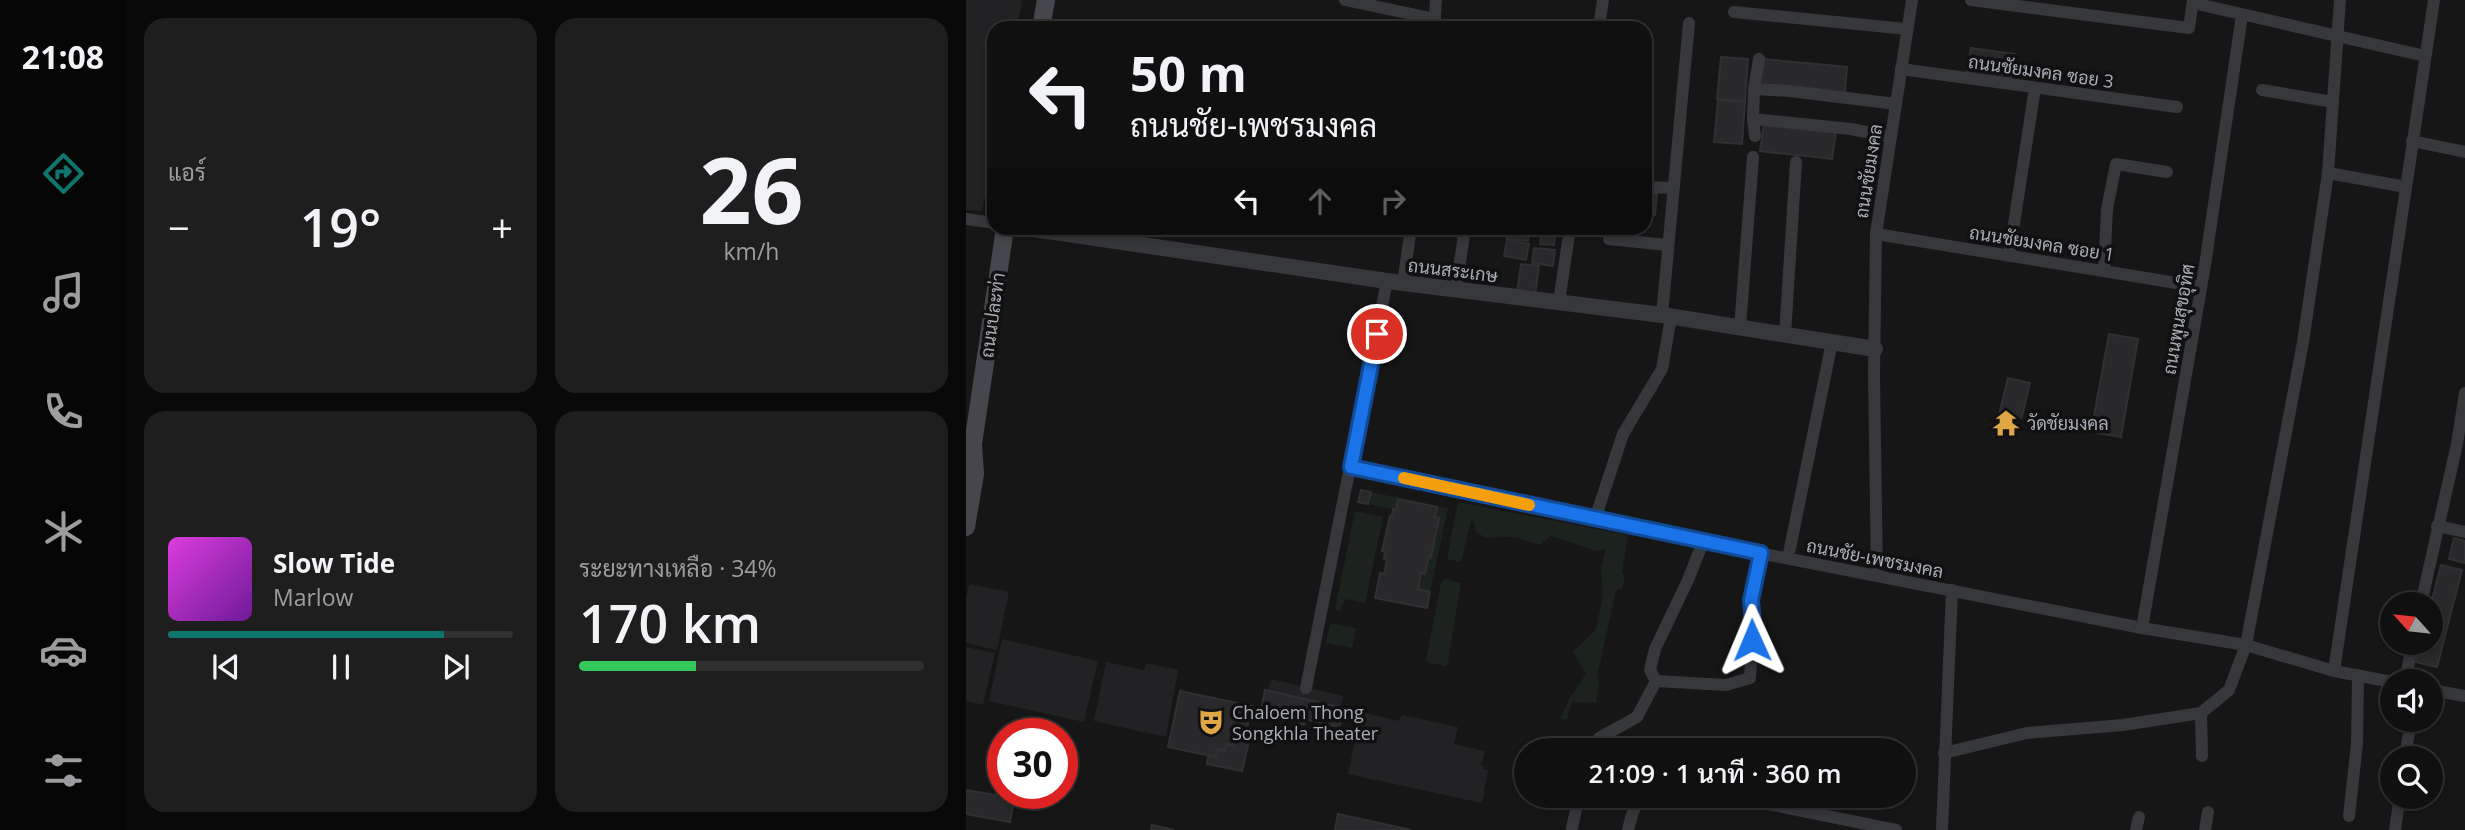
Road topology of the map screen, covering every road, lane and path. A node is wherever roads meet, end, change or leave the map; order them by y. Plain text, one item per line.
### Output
1 (1046, 0) edge
2 (1345, 0) edge
3 (1436, 0) edge
4 (1604, 0) edge
5 (1912, 0) edge
6 (1970, 0) edge
7 (2340, 0) edge
8 (2434, 0) edge
9 (2193, 2) edge
10 (1373, 3) edge
11 (1734, 12) dead end
12 (2242, 15) junction
13 (1042, 21) edge
14 (1429, 21) edge
15 (1435, 21) edge
16 (1600, 21) edge
17 (1689, 23) dead end
18 (1907, 29) junction
19 (2337, 36) junction
20 (2426, 56) junction
21 (1759, 60) dead end
22 (1901, 69) junction
23 (2035, 88) junction
24 (1754, 89) junction
25 (2262, 90) dead end
26 (2333, 102) junction
27 (1896, 104) junction
28 (2177, 107) dead end
29 (1753, 119) junction
30 (1755, 136) dead end
31 (1891, 137) junction
32 (2412, 141) junction
33 (2465, 152) edge
34 (1753, 157) dead end
35 (1796, 162) dead end
36 (2167, 172) dead end
37 (2328, 173) junction
38 (1652, 187) edge
39 (2406, 187) junction
40 (1672, 188) junction
41 (966, 219) edge
42 (987, 222) edge
43 (1876, 234) junction
44 (1004, 235) edge
45 (1075, 235) edge
46 (1409, 235) edge
47 (1464, 235) edge
48 (1569, 235) edge
49 (1609, 239) dead end
50 (1667, 245) junction
51 (2009, 256) junction
52 (2104, 271) junction
53 (1395, 282) junction
54 (2201, 287) junction
55 (1456, 289) junction
56 (1559, 302) junction
57 (1666, 316) junction
58 (1740, 328) junction
59 (1785, 335) junction
60 (1832, 342) junction
61 (1875, 349) junction
62 (2465, 393) edge
63 (2461, 445) edge
64 (970, 452) edge
65 (1351, 467) junction
66 (1595, 519) junction
67 (2437, 526) junction
68 (966, 527) edge
69 (2465, 532) edge
70 (1703, 542) junction
71 (1761, 553) junction
72 (1788, 558) junction
73 (1877, 575) junction
74 (1952, 590) junction
75 (2423, 592) edge
76 (2142, 628) junction
77 (2246, 645) junction
78 (2334, 671) junction
79 (2358, 675) junction
80 (2380, 680) edge
81 (1656, 681) junction
82 (1306, 688) dead end
83 (2443, 692) edge
84 (2465, 696) edge
85 (2201, 713) junction
86 (1599, 738) edge
87 (1944, 753) junction
88 (2202, 756) dead end
89 (1576, 808) edge
90 (2398, 809) edge
91 (2208, 812) dead end
92 (2349, 816) dead end
93 (1572, 828) edge
94 (1628, 830) edge
95 (1895, 830) edge
96 (1942, 830) edge
97 (2205, 830) edge
98 (2395, 830) edge

1 - 13 main road
2 - 10 street
3 - 15 street
4 - 16 street
5 - 18 street, ถนนชัยมงคล
6 - 9 street
7 - 19 street
8 - 20 street
9 - 12 street
10 - 14 street
11 - 18 street
12 - 19 street
12 - 54 street, ถนนพูนสุขอุทิศ
17 - 40 street
18 - 22 street, ถนนชัยมงคล
19 - 20 street
19 - 26 street
20 - 32 street
21 - 24 street
22 - 23 street, ถนนชัยมงคล ซอย 3
22 - 27 street, ถนนชัยมงคล
23 - 28 street, ถนนชัยมงคล ซอย 3
23 - 51 street
24 - 27 street
24 - 29 street
25 - 26 street
26 - 37 street
27 - 31 street, ถนนชัยมงคล
29 - 30 street
29 - 31 street
31 - 43 street, ถนนชัยมงคล
32 - 33 street
32 - 39 street
34 - 58 street
35 - 59 street
36 - 52 street
37 - 39 street
37 - 77 street
38 - 40 street
39 - 78 street
40 - 50 street
41 - 42 street
43 - 51 street, ถนนชัยมงคล ซอย 1
43 - 61 street, ถนนชัยมงคล
44 - 64 main road, ถนนปละท่า
45 - 53 street, ถนนสระเกษ
46 - 53 street
47 - 55 street
48 - 56 street
49 - 50 street
50 - 57 street
51 - 52 street, ถนนชัยมงคล ซอย 1
52 - 54 street, ถนนชัยมงคล ซอย 1
53 - 55 street, ถนนสระเกษ
53 - 65 street
54 - 76 street, ถนนพูนสุขอุทิศ
55 - 56 street, ถนนสระเกษ
56 - 57 street, ถนนสระเกษ
57 - 58 street, ถนนสระเกษ
57 - 66 street
58 - 59 street, ถนนสระเกษ
59 - 60 street, ถนนสระเกษ
60 - 61 street, ถนนสระเกษ
60 - 72 street
61 - 73 street, ถนนชัยมงคล
62 - 63 street
63 - 67 street
64 - 68 main road, ถนนปละท่า
65 - 66 street, ถนนชัย-เพชรมงคล
65 - 82 street
66 - 70 street, ถนนชัย-เพชรมงคล
67 - 69 street
67 - 75 street
70 - 71 street, ถนนชัย-เพชรมงคล
70 - 81 street
71 - 72 street, ถนนชัย-เพชรมงคล
71 - 81 street
72 - 73 street, ถนนชัย-เพชรมงคล
73 - 74 street, ถนนชัย-เพชรมงคล
74 - 76 street, ถนนชัย-เพชรมงคล
74 - 87 street
76 - 77 street, ถนนชัย-เพชรมงคล
77 - 78 street, ถนนชัย-เพชรมงคล
77 - 85 street
78 - 79 street, ถนนชัย-เพชรมงคล
79 - 80 street, ถนนชัย-เพชรมงคล
79 - 92 street
81 - 86 street
83 - 84 street
85 - 87 street
85 - 88 street
87 - 96 street
89 - 93 street
90 - 98 street
91 - 97 street
94 - 95 street

